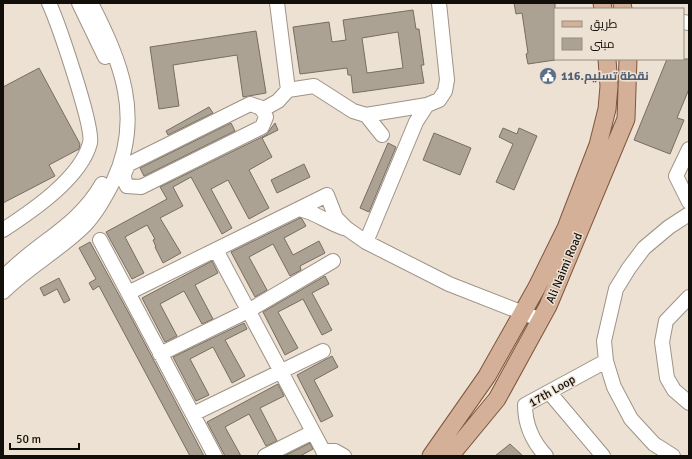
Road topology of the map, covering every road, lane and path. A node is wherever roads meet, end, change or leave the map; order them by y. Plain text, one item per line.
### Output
1 (50, 3) edge
2 (79, 3) edge
3 (91, 3) edge
4 (277, 3) edge
5 (439, 3) edge
6 (607, 60) edge
7 (628, 60) edge
8 (288, 90) junction
9 (427, 105) junction
10 (262, 110) junction
11 (366, 115) junction
12 (382, 135) dead end
13 (689, 149) edge
14 (127, 158) junction
15 (689, 202) edge
16 (299, 209) junction
17 (689, 214) edge
18 (346, 228) junction
19 (3, 230) edge
20 (100, 240) dead end
21 (366, 242) junction
22 (216, 250) junction
23 (333, 261) dead end
24 (3, 278) edge
25 (3, 292) edge
26 (128, 294) junction
27 (689, 296) edge
28 (248, 311) junction
29 (522, 313) junction
30 (540, 320) junction
31 (324, 350) dead end
32 (160, 354) junction
33 (606, 362) junction
34 (280, 371) junction
35 (549, 392) junction
36 (689, 403) edge
37 (193, 414) junction
38 (313, 432) junction
39 (324, 453) edge
40 (215, 456) edge
41 (265, 456) edge
42 (344, 456) edge
43 (431, 456) edge
44 (450, 456) edge
45 (546, 456) edge
46 (603, 456) edge
47 (673, 456) edge

1 - 19 street
2 - 24 street
3 - 14 street
4 - 8 street
5 - 9 street
6 - 29 main road, Ali Naimi Road
7 - 30 main road, Ali Naimi Road
8 - 10 street
8 - 11 street
9 - 11 street
9 - 21 street
10 - 14 street
10 - 14 street
11 - 12 street
13 - 15 street
14 - 25 street
16 - 18 street
16 - 18 street
16 - 22 street
17 - 33 street
18 - 21 street
20 - 26 street
21 - 29 street
22 - 26 street
22 - 28 street
23 - 28 street
26 - 32 street
27 - 36 street
28 - 32 street
28 - 34 street
29 - 30 street
29 - 43 main road, Ali Naimi Road
30 - 44 main road, Ali Naimi Road
31 - 34 street
32 - 37 street
33 - 35 street, 17th Loop
33 - 47 street
34 - 37 street
34 - 38 street
35 - 45 street, 17th Loop
35 - 46 street
37 - 40 street
38 - 39 street
38 - 41 street
39 - 42 street

